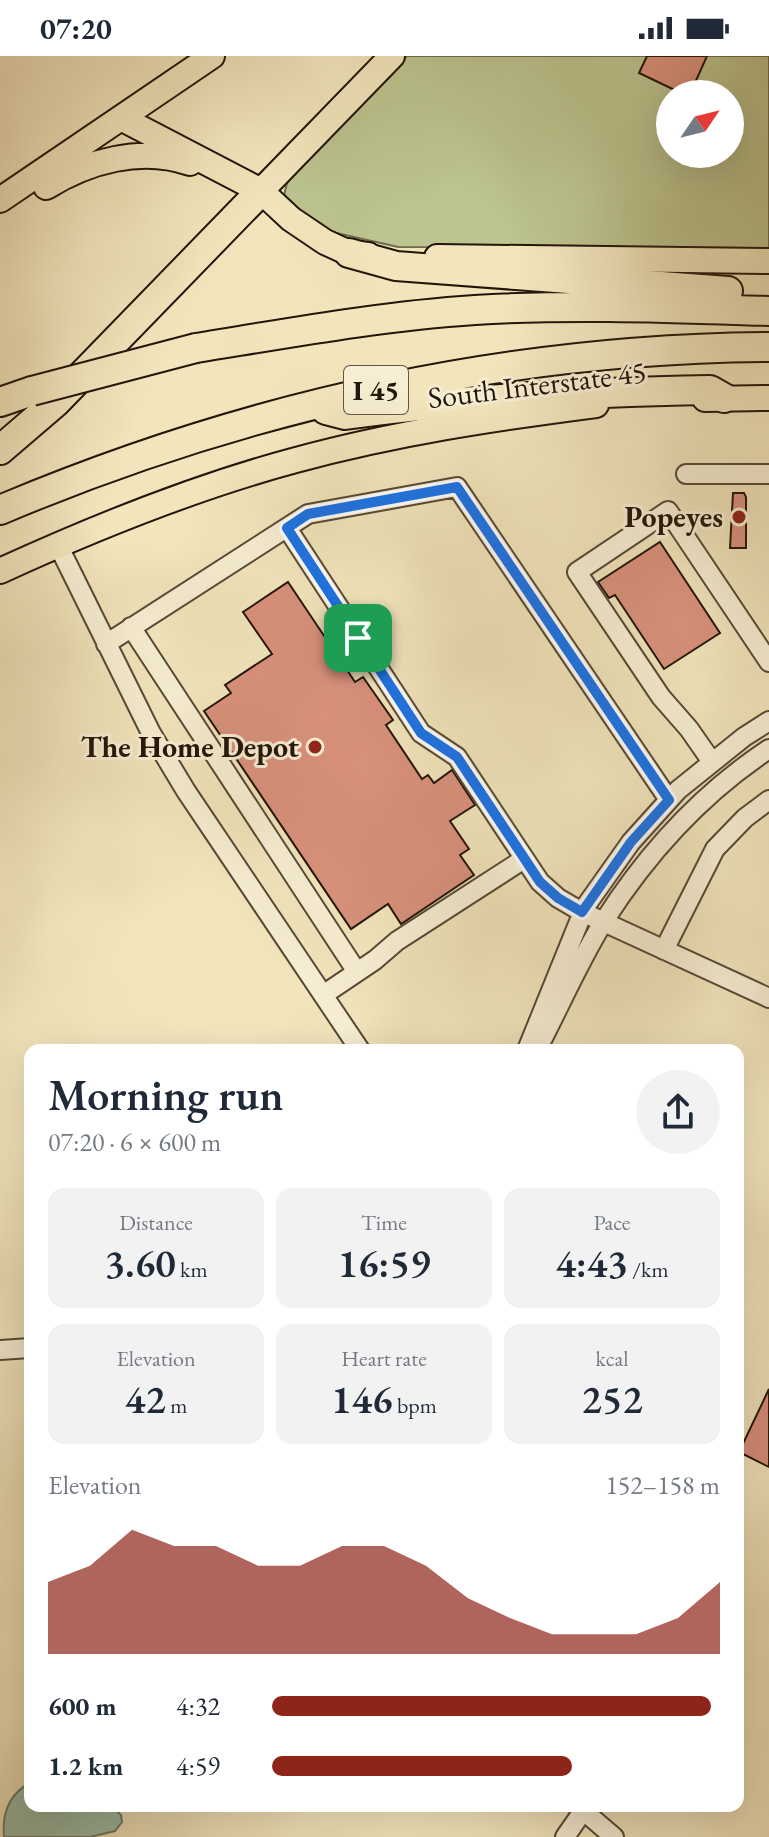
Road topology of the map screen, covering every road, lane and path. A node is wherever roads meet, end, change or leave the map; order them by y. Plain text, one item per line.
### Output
1 (212, 56) edge
2 (392, 56) edge
3 (121, 118) junction
4 (233, 178) junction
5 (261, 191) junction
6 (0, 200) edge
7 (0, 216) edge
8 (349, 253) junction
9 (769, 261) edge
10 (769, 294) edge
11 (769, 311) edge
12 (769, 347) edge
13 (724, 398) junction
14 (769, 398) edge
15 (0, 402) edge
16 (310, 405) junction
17 (0, 450) edge
18 (686, 474) dead end
19 (769, 474) edge
20 (0, 510) edge
21 (287, 528) junction
22 (58, 545) junction
23 (0, 571) edge
24 (131, 627) junction
25 (106, 644) junction
26 (769, 662) edge
27 (769, 721) edge
28 (769, 749) edge
29 (712, 762) junction
30 (669, 800) junction
31 (769, 800) edge
32 (524, 859) junction
33 (582, 912) junction
34 (603, 923) junction
35 (664, 950) junction
36 (357, 972) junction
37 (323, 995) junction
38 (769, 998) edge
39 (356, 1044) edge
40 (529, 1044) edge
41 (540, 1044) edge
42 (24, 1348) edge
43 (0, 1350) edge
44 (578, 1812) edge
45 (585, 1812) edge
46 (565, 1837) edge
47 (614, 1837) edge

1 - 3 main road
2 - 5 main road
3 - 4 main road
3 - 6 main road
4 - 5 main road
4 - 7 main road
5 - 8 main road
5 - 17 highway
8 - 9 main road
8 - 10 highway
11 - 15 highway, I 45, bridge
12 - 16 highway, I 45
13 - 14 main road, South Interstate 45
13 - 16 highway
13 - 22 main road, South Interstate 45
16 - 20 highway, I 45
18 - 19 street
21 - 24 street
21 - 30 street
21 - 32 street
22 - 23 main road, South Interstate 45
22 - 25 street
24 - 25 street
24 - 36 street
25 - 37 street
26 - 29 street
27 - 29 street
28 - 34 street
29 - 30 street
30 - 33 street
31 - 35 street
32 - 33 street
32 - 36 street
33 - 34 street
33 - 40 street
34 - 35 street
34 - 41 street
35 - 38 street
36 - 37 street
37 - 39 street
42 - 43 street
44 - 46 street
45 - 47 street

